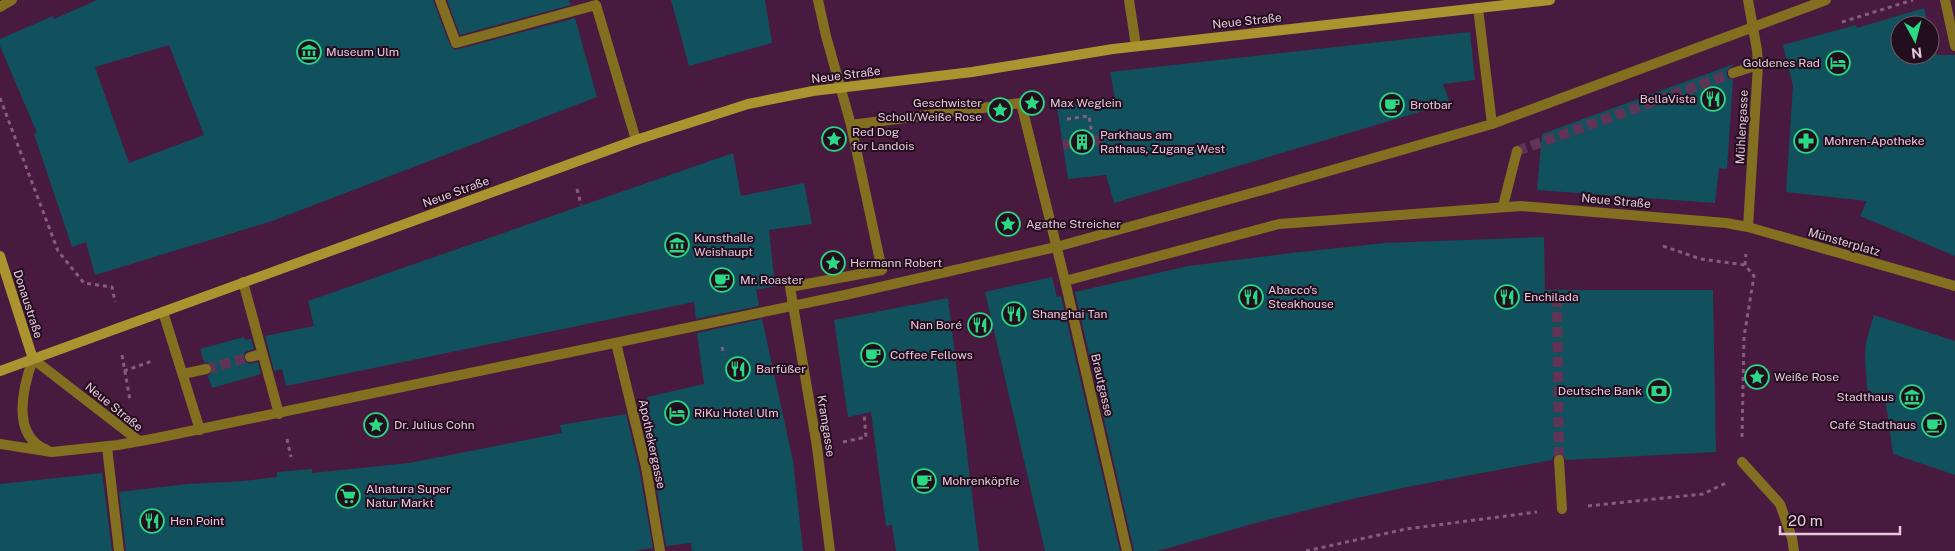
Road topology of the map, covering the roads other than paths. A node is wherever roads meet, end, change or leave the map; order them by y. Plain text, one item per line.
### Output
1 (12, 0) edge
2 (440, 0) edge
3 (818, 0) edge
4 (1129, 0) edge
5 (1550, 0) edge
6 (1748, 0) edge
7 (1826, 0) edge
8 (1945, 0) edge
9 (0, 7) edge
10 (1478, 8) junction
11 (1753, 26) junction
12 (1136, 46) junction
13 (1955, 46) edge
14 (1758, 65) junction
15 (1734, 73) tunnel mouth
16 (840, 88) junction
17 (1492, 124) junction
18 (851, 125) junction
19 (636, 140) junction
20 (1517, 152) dead end
21 (1503, 206) junction
22 (1726, 223) joint
23 (1748, 227) junction
24 (1056, 247) junction
25 (0, 256) edge
26 (1065, 281) junction
27 (243, 282) junction
28 (1955, 286) edge
29 (793, 306) junction
30 (163, 312) junction
31 (616, 343) junction
32 (262, 354) junction
33 (250, 357) tunnel mouth
34 (33, 358) junction
35 (206, 369) tunnel mouth
36 (0, 371) edge
37 (183, 374) junction
38 (280, 414) junction
39 (200, 430) junction
40 (139, 441) junction
41 (0, 444) edge
42 (107, 447) junction
43 (52, 452) junction
44 (1559, 460) tunnel mouth
45 (1742, 462) road end
46 (1562, 509) road end
47 (119, 551) edge
48 (660, 551) edge
49 (830, 551) edge
50 (1127, 551) edge
51 (1794, 551) edge

1 - 9 street
2 - 19 street
3 - 16 street
4 - 12 street
5 - 10 street, Neue Straße
6 - 11 street, Mühlengasse
7 - 11 street
8 - 13 street
10 - 12 street, Neue Straße
10 - 17 street
11 - 14 street, Mühlengasse
11 - 17 street
12 - 16 street, Neue Straße
14 - 15 street
14 - 23 street, Mühlengasse
16 - 18 street
16 - 19 street, Neue Straße
17 - 24 street
18 - 24 street, Brautgasse
18 - 29 street, Kramgasse
19 - 27 street, Neue Straße
20 - 21 street
21 - 22 street, Neue Straße
21 - 26 street, Neue Straße
22 - 23 street, Münsterplatz
23 - 28 street, Münsterplatz
24 - 26 street, Brautgasse
24 - 29 street
25 - 34 street, Donaustraße
26 - 50 street, Brautgasse
27 - 30 street, Neue Straße
27 - 32 street
29 - 31 street
29 - 49 street, Kramgasse
30 - 34 street, Neue Straße
30 - 37 street
31 - 38 street
31 - 48 street, Apothekergasse
32 - 33 street
32 - 38 street
34 - 36 street, Neue Straße
34 - 40 street, Neue Straße
34 - 43 street
35 - 37 street
37 - 39 street
38 - 39 street
39 - 40 street
40 - 42 street, Neue Straße
41 - 43 street, Neue Straße
42 - 43 street, Neue Straße
42 - 47 street
44 - 46 street
45 - 51 street

